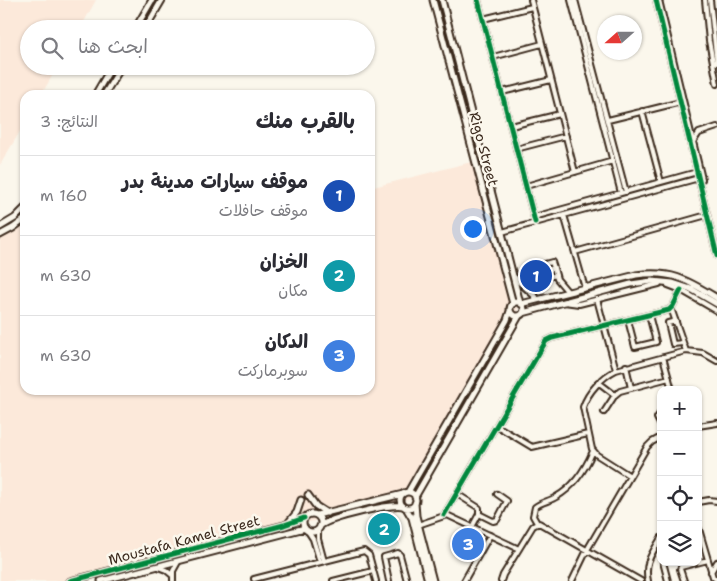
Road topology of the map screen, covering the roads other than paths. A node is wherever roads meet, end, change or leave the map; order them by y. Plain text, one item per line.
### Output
1 (152, 0) edge
2 (162, 0) edge
3 (433, 0) edge
4 (442, 0) edge
5 (479, 0) edge
6 (531, 0) edge
7 (571, 0) edge
8 (576, 0) edge
9 (658, 0) edge
10 (705, 0) edge
11 (710, 0) edge
12 (532, 7) junction
13 (483, 19) junction
14 (140, 20) edge
15 (150, 20) edge
16 (581, 29) junction
17 (542, 44) junction
18 (493, 57) junction
19 (717, 63) edge
20 (107, 75) edge
21 (116, 75) edge
22 (551, 80) junction
23 (717, 84) edge
24 (98, 90) edge
25 (107, 90) edge
26 (502, 92) junction
27 (681, 102) junction
28 (642, 111) junction
29 (560, 114) junction
30 (608, 120) junction
31 (511, 126) junction
32 (717, 127) edge
33 (690, 128) junction
34 (699, 133) junction
35 (566, 136) junction
36 (693, 142) junction
37 (480, 147) junction
38 (472, 149) junction
39 (516, 149) junction
40 (612, 161) junction
41 (620, 166) junction
42 (614, 168) junction
43 (575, 172) junction
44 (697, 172) junction
45 (699, 178) junction
46 (661, 182) junction
47 (526, 186) junction
48 (626, 192) junction
49 (621, 193) junction
50 (585, 203) junction
51 (586, 208) junction
52 (20, 213) edge
53 (564, 215) junction
54 (707, 215) junction
55 (534, 217) junction
56 (535, 222) junction
57 (20, 223) edge
58 (0, 227) edge
59 (502, 232) junction
60 (0, 235) edge
61 (717, 247) edge
62 (575, 252) junction
63 (717, 256) edge
64 (556, 275) junction
65 (514, 277) junction
66 (585, 288) junction
67 (516, 289) junction
68 (681, 290) junction
69 (717, 290) edge
70 (509, 291) junction
71 (568, 292) junction
72 (714, 297) edge
73 (597, 299) junction
74 (537, 300) junction
75 (563, 301) junction
76 (521, 303) junction
77 (513, 304) junction
78 (717, 304) edge
79 (671, 308) junction
80 (510, 311) junction
81 (717, 311) edge
82 (521, 315) junction
83 (649, 315) junction
84 (628, 320) junction
85 (676, 321) junction
86 (506, 322) junction
87 (512, 326) junction
88 (604, 326) junction
89 (684, 343) junction
90 (686, 351) junction
91 (664, 357) junction
92 (717, 361) edge
93 (626, 366) junction
94 (616, 370) junction
95 (669, 378) junction
96 (598, 382) junction
97 (671, 386) edge
98 (631, 388) junction
99 (615, 395) junction
100 (604, 412) dead end
101 (717, 423) edge
102 (702, 425) edge
103 (497, 426) junction
104 (588, 434) junction
105 (657, 439) edge
106 (593, 452) junction
107 (630, 476) junction
108 (406, 493) junction
109 (457, 494) junction
110 (496, 494) dead end
111 (308, 496) dead end
112 (390, 498) junction
113 (301, 500) dead end
114 (415, 500) junction
115 (702, 501) edge
116 (717, 501) edge
117 (392, 505) junction
118 (405, 507) junction
119 (328, 513) junction
120 (413, 514) junction
121 (479, 514) junction
122 (317, 515) junction
123 (444, 515) junction
124 (304, 518) junction
125 (332, 520) junction
126 (537, 523) junction
127 (286, 525) junction
128 (418, 525) junction
129 (472, 527) junction
130 (319, 528) junction
131 (306, 529) junction
132 (291, 530) junction
133 (490, 535) junction
134 (702, 539) edge
135 (657, 545) edge
136 (519, 549) junction
137 (587, 550) junction
138 (180, 560) junction
139 (708, 560) junction
140 (322, 562) junction
141 (717, 562) edge
142 (156, 566) junction
143 (664, 566) edge
144 (373, 571) junction
145 (711, 572) junction
146 (172, 575) junction
147 (254, 579) dead end
148 (263, 579) edge
149 (717, 580) edge
150 (70, 581) edge
151 (101, 581) edge
152 (174, 581) edge
153 (333, 581) edge
154 (376, 581) edge
155 (389, 581) edge
156 (407, 581) edge
157 (428, 581) edge
158 (433, 581) edge
159 (464, 581) edge
160 (502, 581) edge
161 (572, 581) edge
162 (641, 581) edge
163 (648, 581) edge
164 (668, 581) edge
165 (684, 581) edge

1 - 14 street
2 - 15 street
3 - 38 street, Rigo Street
4 - 37 street, Rigo Street
5 - 13 street
6 - 12 street
7 - 16 street
8 - 16 street
9 - 27 street
9 - 33 street
10 - 23 street
11 - 19 street
12 - 13 street
12 - 17 street
13 - 18 street
16 - 30 street
16 - 40 street
17 - 18 street
17 - 22 street
18 - 26 street
20 - 24 street
21 - 25 street
22 - 26 street
22 - 29 street
26 - 31 street
27 - 28 street
27 - 44 street
28 - 30 street
28 - 46 street
29 - 31 street
29 - 35 street
30 - 41 street
31 - 39 street
32 - 34 street
33 - 34 street
33 - 36 street
34 - 36 street
35 - 39 street
35 - 43 street
36 - 61 street
37 - 38 street
37 - 59 street, Rigo Street
38 - 70 street, Rigo Street
39 - 47 street
40 - 42 street
40 - 43 street
41 - 42 street
41 - 48 street
42 - 49 street
43 - 47 street
44 - 45 street
44 - 46 street
45 - 51 street
45 - 54 street
46 - 48 street
47 - 55 street
48 - 49 street
49 - 50 street
50 - 51 street
50 - 55 street
51 - 53 street
52 - 58 street
53 - 56 street
53 - 62 street
54 - 62 street
54 - 63 street
55 - 56 street
56 - 59 street
57 - 60 street
59 - 65 street, Rigo Street
62 - 66 street
64 - 64 street
64 - 71 street
65 - 67 street, Rigo Street
65 - 74 street
66 - 71 street
66 - 72 street
67 - 70 street
67 - 76 street, Rigo Street
68 - 73 street
68 - 79 street
68 - 81 street
69 - 72 street
70 - 77 street, Rigo Street
71 - 74 street
73 - 75 street
73 - 88 street
74 - 76 street
75 - 78 street
75 - 82 street
76 - 77 street
76 - 82 street
77 - 80 street
79 - 83 street
79 - 85 street
80 - 82 street
80 - 86 street
82 - 87 street
83 - 84 street
83 - 84 street
84 - 88 street
85 - 89 street
85 - 89 street
86 - 87 street
86 - 108 street
87 - 114 street
88 - 94 street
88 - 103 street
89 - 90 street
90 - 91 street
90 - 92 street
91 - 93 street
91 - 95 street
93 - 94 street
93 - 98 street
94 - 96 street
95 - 97 street
95 - 98 street
96 - 99 street
96 - 104 street
98 - 99 street
99 - 100 street
101 - 102 street
103 - 104 street
103 - 109 street
104 - 106 street
105 - 107 street
106 - 107 street
106 - 126 street
107 - 137 street
108 - 112 street
108 - 114 street
108 - 118 street
109 - 121 street
109 - 123 street
110 - 121 street
111 - 119 street
112 - 117 street
112 - 119 street
113 - 127 street
114 - 118 street
114 - 120 street
115 - 116 street
117 - 118 street
117 - 125 street
118 - 120 street
119 - 122 street
119 - 125 street
120 - 128 street
120 - 157 street
121 - 129 street
122 - 124 street
122 - 130 street
123 - 128 street
123 - 129 street
124 - 127 street, Moustafa Kamel Street
124 - 131 street
125 - 130 street
126 - 136 street
126 - 137 street
127 - 132 street
127 - 150 street, Moustafa Kamel Street
128 - 158 street
129 - 133 street
130 - 131 street
130 - 140 street
131 - 132 street, Moustafa Kamel Street
131 - 140 street
132 - 138 street, Moustafa Kamel Street
133 - 136 street
133 - 159 street
134 - 139 street
135 - 163 street
136 - 160 street
137 - 161 street
137 - 162 street
138 - 142 street, Moustafa Kamel Street
138 - 146 street
139 - 145 street
139 - 165 street
140 - 144 street
140 - 148 street
141 - 145 street
142 - 146 street
142 - 151 street, Moustafa Kamel Street
143 - 164 street
144 - 153 street
144 - 154 street
145 - 149 street
146 - 152 street
147 - 148 street
155 - 156 street

